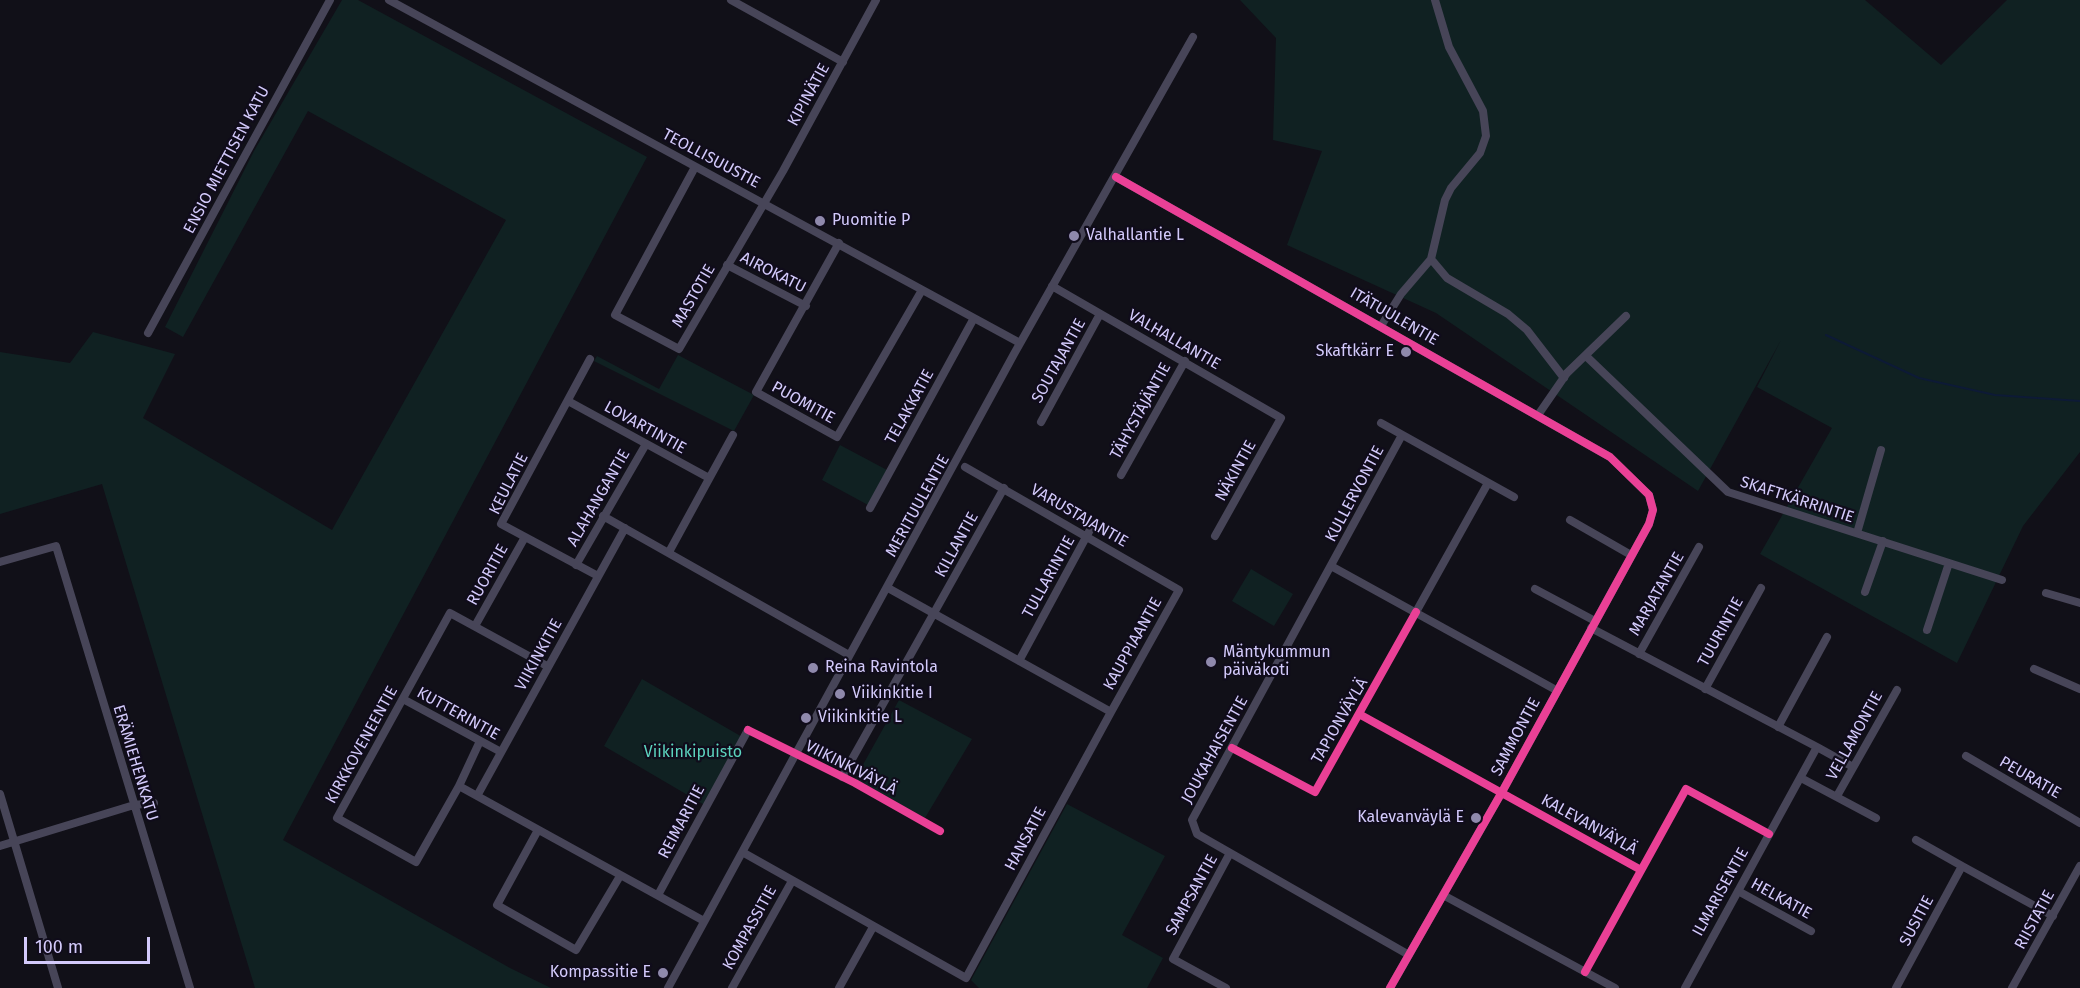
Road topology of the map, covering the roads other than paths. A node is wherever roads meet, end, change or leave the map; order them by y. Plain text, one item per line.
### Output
1 (330, 0) edge
2 (389, 0) edge
3 (731, 0) edge
4 (876, 0) edge
5 (1435, 0) edge
6 (1193, 37) dead end
7 (843, 62) junction
8 (695, 167) junction
9 (1116, 177) junction
10 (763, 202) junction
11 (838, 243) junction
12 (1431, 259) junction
13 (727, 265) junction
14 (1052, 286) junction
15 (922, 290) junction
16 (806, 306) junction
17 (1100, 314) junction
18 (1626, 316) dead end
19 (974, 318) junction
20 (1381, 326) junction
21 (148, 333) dead end
22 (1020, 343) junction
23 (1586, 356) junction
24 (590, 359) dead end
25 (1185, 361) junction
26 (1564, 378) junction
27 (568, 401) junction
28 (1538, 415) junction
29 (1281, 418) joint
30 (1041, 422) dead end
31 (1381, 423) dead end
32 (733, 435) dead end
33 (1402, 435) junction
34 (646, 444) junction
35 (1881, 450) dead end
36 (965, 466) dead end
37 (1121, 475) dead end
38 (709, 478) junction
39 (1488, 483) junction
40 (1004, 488) junction
41 (1649, 495) joint
42 (1514, 497) dead end
43 (870, 508) dead end
44 (603, 516) junction
45 (1570, 520) dead end
46 (625, 528) junction
47 (1091, 528) dead end
48 (1857, 533) junction
49 (1086, 536) junction
50 (1215, 536) dead end
51 (525, 537) junction
52 (1883, 541) junction
53 (1700, 547) dead end
54 (669, 552) junction
55 (1632, 555) junction
56 (0, 562) edge
57 (1949, 563) junction
58 (576, 565) junction
59 (1331, 566) junction
60 (598, 576) junction
61 (2002, 580) dead end
62 (888, 588) junction
63 (1761, 588) dead end
64 (1534, 589) dead end
65 (1179, 590) joint
66 (1865, 592) dead end
67 (2046, 593) dead end
68 (2080, 603) edge
69 (1416, 612) junction
70 (933, 614) junction
71 (1593, 625) junction
72 (475, 626) junction
73 (1927, 630) dead end
74 (1827, 637) dead end
75 (1639, 654) junction
76 (849, 655) junction
77 (1019, 661) junction
78 (547, 666) junction
79 (2034, 669) dead end
80 (1705, 689) junction
81 (2080, 689) edge
82 (1556, 690) junction
83 (1897, 690) dead end
84 (403, 699) junction
85 (1110, 712) junction
86 (1778, 727) junction
87 (748, 730) dead end
88 (480, 741) junction
89 (1817, 747) junction
90 (501, 752) junction
91 (1966, 756) dead end
92 (1854, 767) junction
93 (842, 777) dead end
94 (1801, 778) junction
95 (459, 786) junction
96 (0, 794) edge
97 (477, 796) junction
98 (1837, 796) junction
99 (154, 803) dead end
100 (134, 806) junction
101 (1876, 818) dead end
102 (2080, 822) edge
103 (538, 830) junction
104 (1916, 840) dead end
105 (14, 842) junction
106 (0, 846) edge
107 (744, 852) junction
108 (1230, 853) junction
109 (1962, 866) junction
110 (2080, 866) edge
111 (620, 876) junction
112 (792, 881) junction
113 (1738, 891) junction
114 (658, 895) junction
115 (1443, 896) junction
116 (2053, 916) junction
117 (704, 921) junction
118 (873, 927) junction
119 (1811, 931) dead end
120 (1409, 955) junction
121 (1686, 987) edge
122 (58, 988) edge
123 (190, 988) edge
124 (668, 988) edge
125 (732, 988) edge
126 (839, 988) edge
127 (1226, 988) edge
128 (1390, 988) edge
129 (1615, 988) edge
130 (1896, 988) edge
131 (2012, 988) edge

1 - 21 street, ENSIO MIETTISEN KATU
2 - 8 street, TEOLLISUUSTIE
3 - 7 street
4 - 7 street, KIPINÄTIE
5 - 12 street
6 - 9 street, MERITUULENTIE
7 - 10 street, KIPINÄTIE
8 - 10 street, TEOLLISUUSTIE
8 - 13 street, MASTOTIE
9 - 14 street, MERITUULENTIE
9 - 20 street, ITÄTUULENTIE
10 - 11 street, TEOLLISUUSTIE
10 - 13 street, MASTOTIE
11 - 15 street, TEOLLISUUSTIE
11 - 16 street, PUOMITIE
12 - 20 street
12 - 26 street
13 - 16 street, AIROKATU
14 - 17 street, VALHALLANTIE
14 - 22 street, MERITUULENTIE
15 - 16 street, PUOMITIE
15 - 19 street, TEOLLISUUSTIE
17 - 25 street, VALHALLANTIE
17 - 30 street, SOUTAJANTIE
18 - 23 street
19 - 22 street, TEOLLISUUSTIE
19 - 43 street, TELAKKATIE
20 - 28 street, ITÄTUULENTIE
22 - 62 street, MERITUULENTIE
23 - 26 street
23 - 48 street, SKAFTKÄRRINTIE
24 - 27 street, KEULATIE
25 - 29 street, VALHALLANTIE
25 - 37 street, TÄHYSTÄJÄNTIE
26 - 28 street
27 - 34 street, LOVARTINTIE
27 - 51 street, KEULATIE
28 - 41 street, ITÄTUULENTIE
29 - 50 street, NÄKINTIE
31 - 33 street, KULLERVONTIE
32 - 38 street
33 - 39 street, KULLERVONTIE
33 - 59 street, KULLERVONTIE
34 - 38 street, LOVARTINTIE
34 - 44 street, ALAHANGANTIE
35 - 48 street
36 - 40 street, VARUSTAJANTIE
38 - 54 street
39 - 42 street, KULLERVONTIE
39 - 69 street
40 - 49 street, VARUSTAJANTIE
40 - 70 street, KILLANTIE
41 - 55 street, SAMMONTIE
44 - 46 street
44 - 58 street, ALAHANGANTIE
45 - 55 street
46 - 54 street
46 - 60 street, VIIKINKITIE
47 - 49 street, TULLARINTIE
48 - 52 street, SKAFTKÄRRINTIE
49 - 65 street, VARUSTAJANTIE
49 - 77 street, TULLARINTIE
51 - 58 street, KEULATIE
51 - 72 street, RUORITIE
52 - 57 street, SKAFTKÄRRINTIE
52 - 66 street
53 - 75 street, MARJATANTIE
54 - 76 street
55 - 71 street, SAMMONTIE
56 - 100 street, ERÄMIEHENKATU
57 - 61 street, SKAFTKÄRRINTIE
57 - 73 street
58 - 60 street, KEULATIE
59 - 69 street
59 - 108 street, JOUKAHAISENTIE
60 - 78 street, VIIKINKITIE
62 - 70 street
62 - 76 street, MERITUULENTIE
63 - 80 street, TUURINTIE
64 - 71 street
65 - 85 street, KAUPPIAANTIE
67 - 68 street
69 - 82 street
70 - 77 street
70 - 93 street, KILLANTIE
71 - 75 street
71 - 82 street, SAMMONTIE
72 - 78 street
72 - 84 street, KIRKKOVENEENTIE
74 - 86 street
75 - 80 street
76 - 107 street, MERITUULENTIE
77 - 85 street
78 - 90 street, VIIKINKITIE
79 - 81 street
80 - 86 street
82 - 115 street, SAMMONTIE
83 - 92 street, VELLAMONTIE
84 - 88 street, KUTTERINTIE
84 - 95 street, KIRKKOVENEENTIE
85 - 118 street, HANSATIE
86 - 89 street
87 - 114 street, REIMARITIE
88 - 90 street, KUTTERINTIE
88 - 95 street, KIRKKOVENEENTIE
89 - 92 street
89 - 94 street, ILMARISENTIE
90 - 97 street, VIIKINKITIE
91 - 102 street, PEURATIE
92 - 98 street, VELLAMONTIE
94 - 98 street
94 - 113 street, ILMARISENTIE
95 - 97 street
96 - 105 street
97 - 103 street
98 - 101 street
99 - 100 street
100 - 105 street
100 - 123 street, ERÄMIEHENKATU
103 - 111 street
103 - 111 street
104 - 109 street
105 - 106 street
105 - 122 street
107 - 112 street, HANSATIE
107 - 117 street, MERITUULENTIE
108 - 120 street, JOUKAHAISENTIE
108 - 127 street, SAMPSANTIE
109 - 116 street
109 - 130 street, SUSITIE
110 - 116 street, RIISTATIE
111 - 114 street
112 - 118 street, HANSATIE
112 - 125 street, KOMPASSITIE
113 - 119 street, HELKATIE
113 - 121 street, ILMARISENTIE
114 - 117 street
115 - 120 street, SAMMONTIE
115 - 129 street
116 - 131 street, RIISTATIE
117 - 124 street, MERITUULENTIE
118 - 126 street
120 - 128 street, SAMMONTIE

